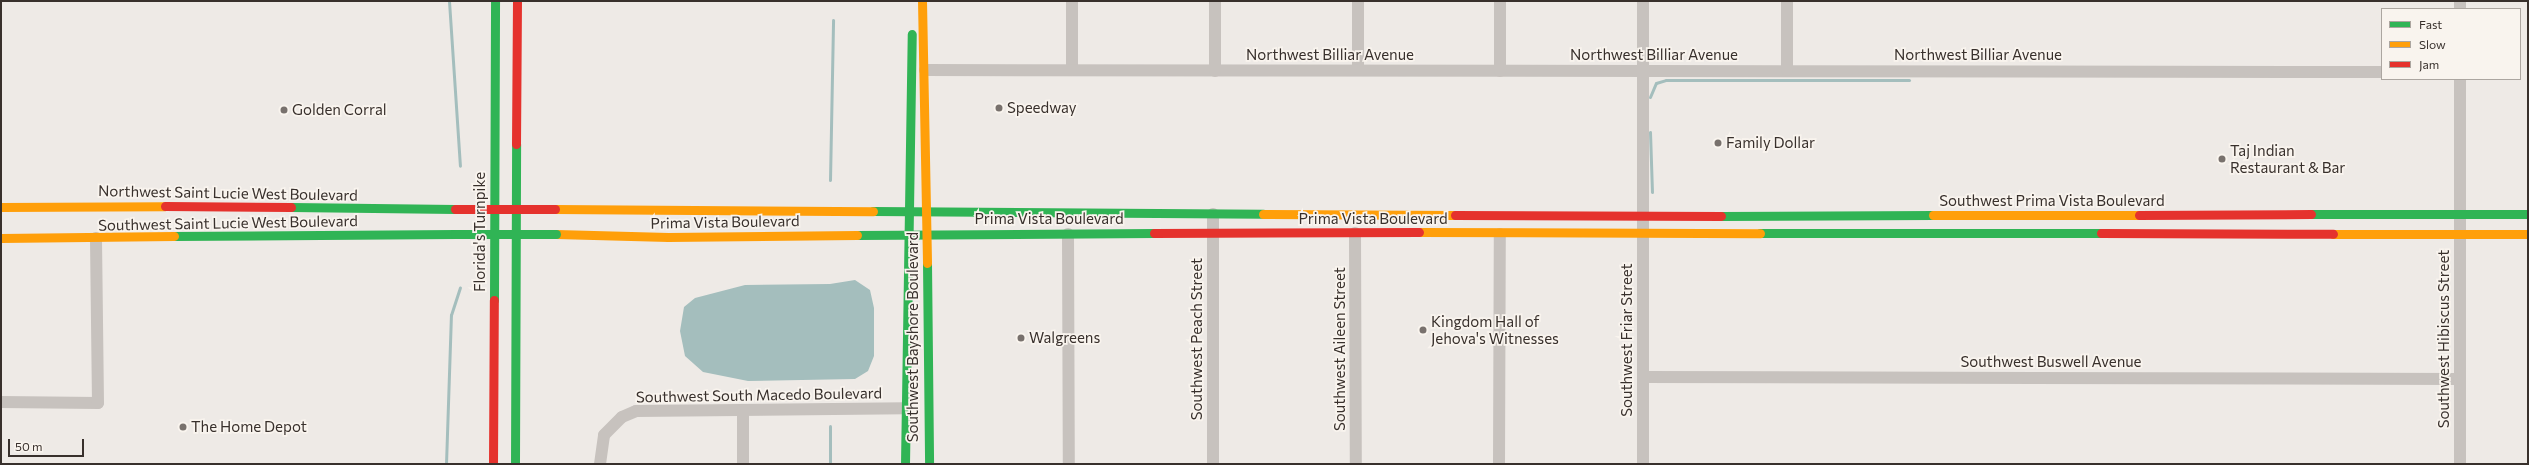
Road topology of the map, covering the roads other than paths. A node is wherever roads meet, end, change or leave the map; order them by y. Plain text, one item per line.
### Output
1 (495, 1) edge
2 (517, 1) edge
3 (922, 1) edge
4 (1072, 1) edge
5 (1215, 1) edge
6 (1358, 1) edge
7 (1500, 1) edge
8 (1643, 1) edge
9 (1787, 1) edge
10 (912, 23) dead end
11 (1072, 69) junction
12 (926, 70) junction
13 (1358, 70) junction
14 (1787, 70) junction
15 (1214, 71) junction
16 (1500, 71) junction
17 (1643, 71) junction
18 (2381, 72) edge
19 (2460, 80) edge
20 (1, 207) edge
21 (455, 209) joint
22 (909, 210) junction
23 (927, 210) junction
24 (1214, 214) junction
25 (2461, 214) junction
26 (2528, 214) edge
27 (1643, 216) junction
28 (1214, 232) junction
29 (908, 233) junction
30 (926, 233) junction
31 (1355, 233) junction
32 (1644, 233) junction
33 (2461, 233) junction
34 (455, 234) joint
35 (1068, 234) junction
36 (1500, 234) junction
37 (2528, 234) edge
38 (1, 238) edge
39 (96, 238) junction
40 (1643, 377) junction
41 (2459, 379) junction
42 (1, 402) edge
43 (905, 408) junction
44 (743, 410) junction
45 (493, 464) edge
46 (515, 464) edge
47 (600, 464) edge
48 (743, 464) edge
49 (905, 464) edge
50 (929, 464) edge
51 (1069, 464) edge
52 (1213, 464) edge
53 (1356, 464) edge
54 (1499, 464) edge
55 (1643, 464) edge
56 (2460, 464) edge

1 - 45 main road, Florida's Turnpike
2 - 46 main road
3 - 12 main road, Southwest Bayshore Boulevard
4 - 11 street
5 - 15 street
6 - 13 street
7 - 16 street
8 - 17 street, Southwest Friar Street
9 - 14 street
10 - 22 main road, Southwest Bayshore Boulevard
11 - 12 street, Northwest Billiar Avenue
11 - 15 street, Northwest Billiar Avenue
12 - 23 main road, Southwest Bayshore Boulevard
13 - 15 street, Northwest Billiar Avenue
13 - 16 street, Northwest Billiar Avenue
14 - 17 street, Northwest Billiar Avenue
14 - 18 street, Northwest Billiar Avenue
16 - 17 street, Northwest Billiar Avenue
17 - 27 street, Southwest Friar Street
19 - 25 street, Southwest Hibiscus Street
20 - 21 main road, Northwest Saint Lucie West Boulevard
21 - 22 main road, Prima Vista Boulevard, bridge
22 - 23 main road, Prima Vista Boulevard
22 - 29 main road, Southwest Bayshore Boulevard
23 - 24 main road, Prima Vista Boulevard
23 - 30 main road, Southwest Bayshore Boulevard
24 - 27 main road, Prima Vista Boulevard
24 - 28 street, Southwest Peach Street
25 - 26 main road, Southwest Prima Vista Boulevard
25 - 27 main road, Southwest Prima Vista Boulevard
25 - 33 street, Southwest Hibiscus Street
27 - 32 street, Southwest Friar Street
28 - 31 main road, Prima Vista Boulevard
28 - 35 main road, Prima Vista Boulevard
28 - 52 street, Southwest Peach Street
29 - 30 main road, Prima Vista Boulevard
29 - 34 main road, Prima Vista Boulevard, bridge
29 - 43 main road, Southwest Bayshore Boulevard
30 - 35 main road, Prima Vista Boulevard
30 - 50 main road, Southwest Bayshore Boulevard
31 - 36 main road, Prima Vista Boulevard
31 - 53 street, Southwest Aileen Street
32 - 33 main road
32 - 36 main road, Prima Vista Boulevard
32 - 40 street, Southwest Friar Street
33 - 37 main road
33 - 41 street, Southwest Hibiscus Street
34 - 39 main road, Southwest Saint Lucie West Boulevard
35 - 51 street
36 - 54 street
38 - 39 main road, Southwest Saint Lucie West Boulevard
39 - 42 street
40 - 41 street, Southwest Buswell Avenue
40 - 55 street, Southwest Friar Street
41 - 56 street, Southwest Hibiscus Street
43 - 44 street, Southwest South Macedo Boulevard
43 - 49 main road, Southwest Bayshore Boulevard
44 - 47 street, Southwest South Macedo Boulevard
44 - 48 street

